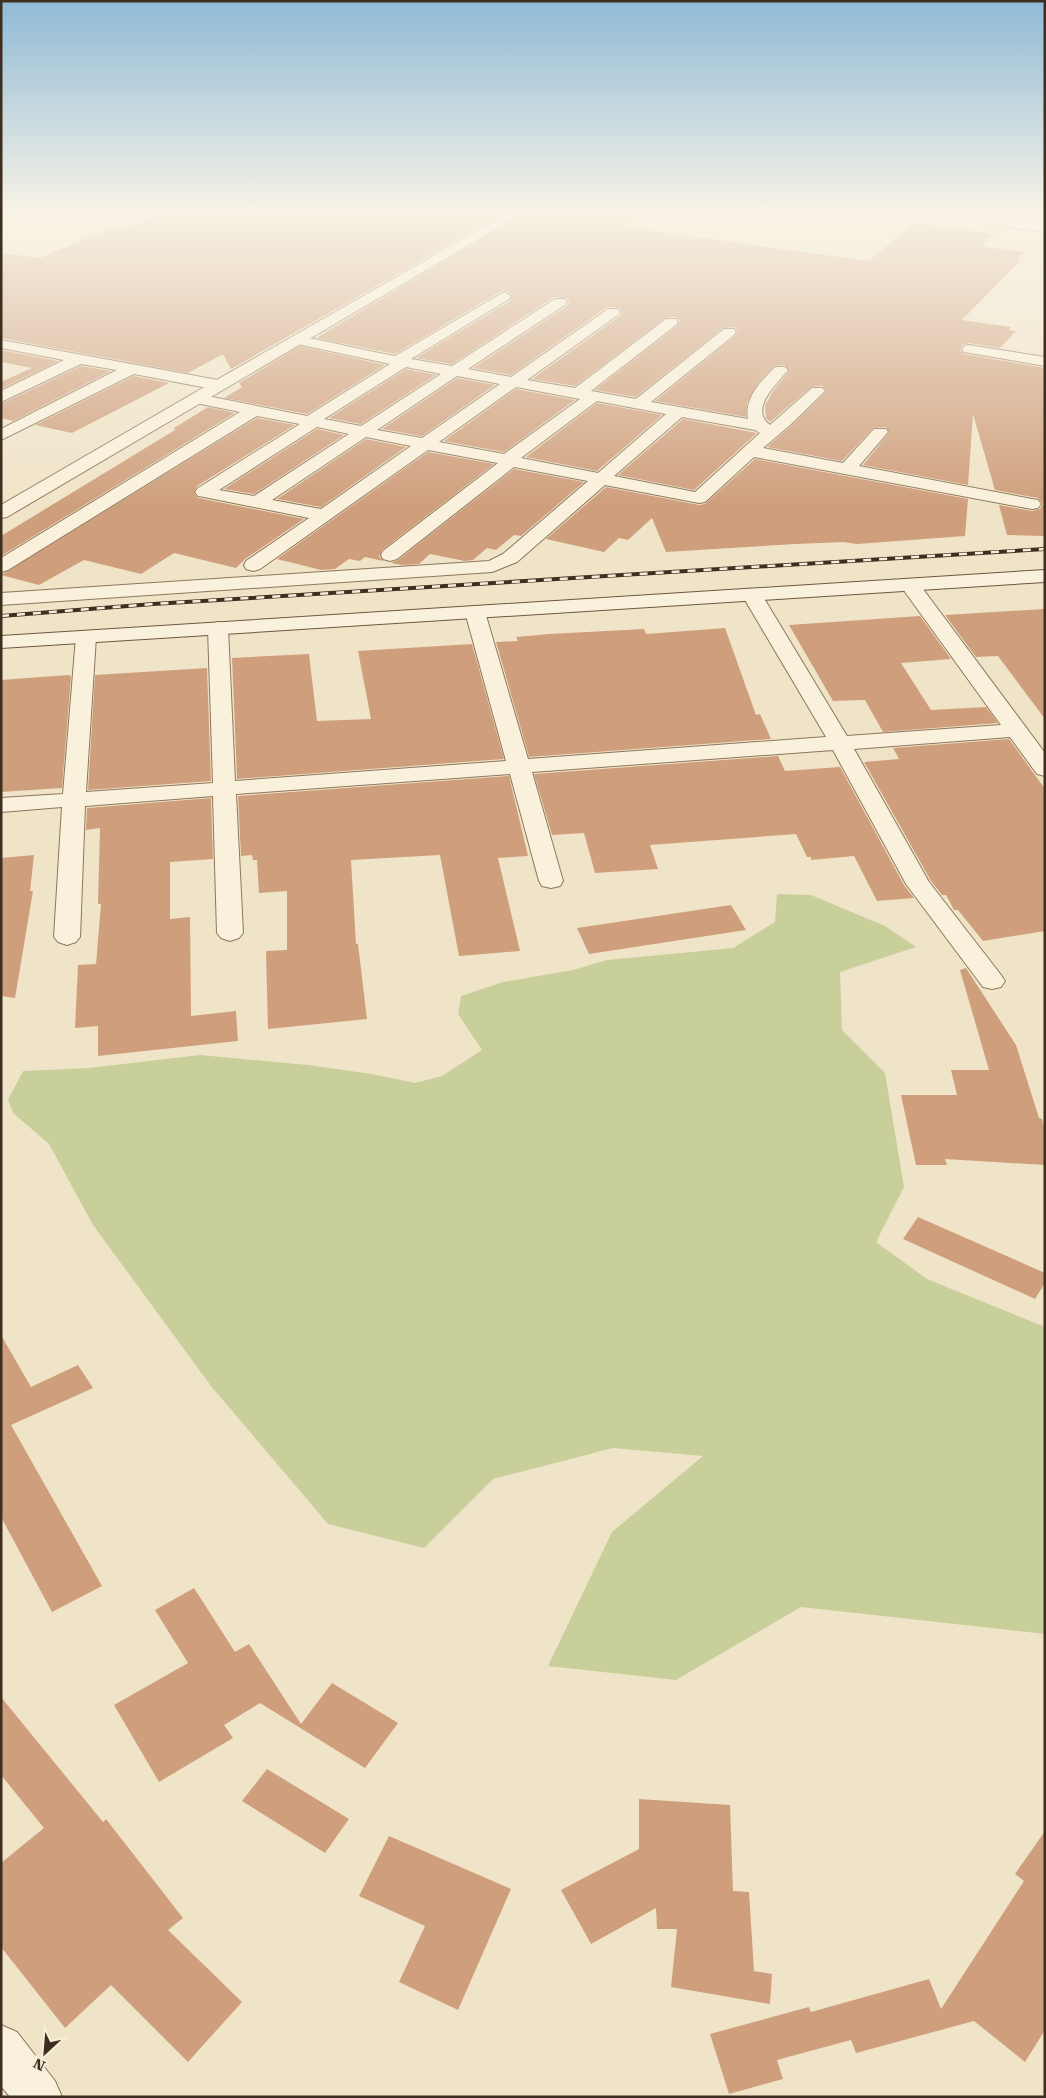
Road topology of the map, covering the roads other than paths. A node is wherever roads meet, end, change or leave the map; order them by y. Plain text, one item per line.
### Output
1 (350, 310) edge
2 (482, 310) edge
3 (548, 310) edge
4 (614, 312) dead end
5 (671, 322) dead end
6 (729, 332) dead end
7 (298, 340) junction
8 (1, 344) edge
9 (29, 349) junction
10 (969, 349) dead end
11 (8, 359) dead end
12 (79, 359) junction
13 (401, 362) junction
14 (1045, 362) edge
15 (131, 369) junction
16 (780, 370) dead end
17 (456, 371) junction
18 (513, 382) junction
19 (218, 385) junction
20 (817, 391) dead end
21 (586, 394) junction
22 (1, 396) edge
23 (197, 399) junction
24 (639, 404) junction
25 (255, 410) junction
26 (679, 411) junction
27 (312, 421) junction
28 (765, 429) junction
29 (363, 432) junction
30 (880, 432) dead end
31 (1, 435) edge
32 (425, 444) junction
33 (750, 451) junction
34 (509, 461) junction
35 (847, 469) junction
36 (602, 479) junction
37 (258, 502) junction
38 (1032, 504) dead end
39 (1, 514) edge
40 (323, 515) junction
41 (390, 555) dead end
42 (253, 565) dead end
43 (1, 566) edge
44 (1043, 579) edge
45 (910, 585) junction
46 (752, 595) junction
47 (1, 599) edge
48 (475, 612) junction
49 (218, 628) junction
50 (86, 637) junction
51 (1, 642) edge
52 (1016, 730) junction
53 (840, 743) junction
54 (518, 766) junction
55 (1045, 769) edge
56 (224, 788) junction
57 (74, 800) junction
58 (1, 805) edge
59 (551, 880) dead end
60 (230, 933) dead end
61 (68, 937) dead end
62 (992, 981) dead end
63 (1, 2048) edge
64 (39, 2097) edge

1 - 7 street
2 - 13 street
3 - 17 street
4 - 18 street
5 - 21 street
6 - 24 street
7 - 13 street
7 - 19 street
8 - 9 street
9 - 11 street
9 - 12 street
10 - 14 street
12 - 15 street
12 - 22 street
13 - 17 street
13 - 27 street
15 - 19 street
15 - 31 street
16 - 28 street
17 - 18 street
17 - 29 street
18 - 21 street
18 - 32 street
19 - 23 street
20 - 28 street
21 - 24 street
21 - 34 street
23 - 25 street
23 - 39 street
24 - 26 street
25 - 27 street
25 - 43 street
26 - 28 street
26 - 36 street
27 - 29 street
27 - 37 street
28 - 33 street
29 - 32 street
29 - 37 street
30 - 35 street
32 - 34 street
32 - 40 street
33 - 35 street
33 - 36 street
34 - 36 street
34 - 41 street
35 - 38 street
36 - 47 street
37 - 40 street
40 - 42 street
44 - 45 street
45 - 46 street
45 - 52 street
46 - 48 street
46 - 53 street
48 - 49 street
48 - 54 street
49 - 50 street
49 - 56 street
50 - 51 street
50 - 57 street
52 - 53 street
52 - 55 street
53 - 54 street
53 - 62 street
54 - 56 street
54 - 59 street
56 - 57 street
56 - 60 street
57 - 58 street
57 - 61 street
63 - 64 street

